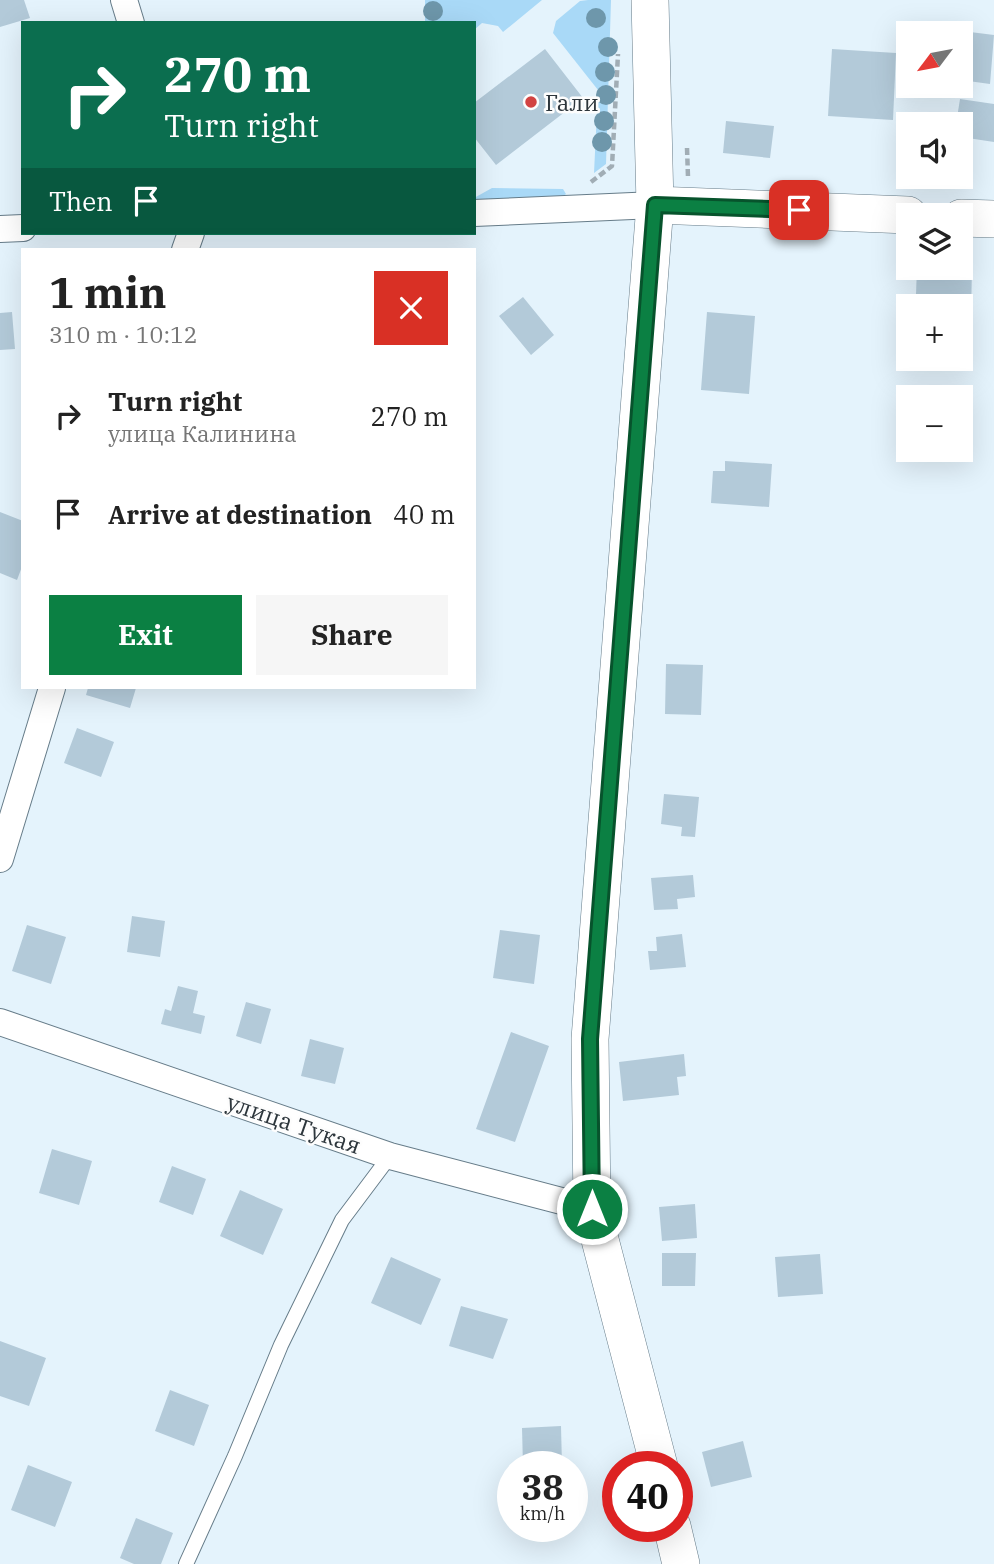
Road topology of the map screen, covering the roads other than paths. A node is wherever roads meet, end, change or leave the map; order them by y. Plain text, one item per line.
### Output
1 (124, 0) edge
2 (650, 0) edge
3 (130, 21) edge
4 (655, 205) junction
5 (476, 213) edge
6 (896, 215) edge
7 (973, 218) edge
8 (994, 219) edge
9 (21, 228) edge
10 (0, 229) edge
11 (52, 689) edge
12 (0, 859) edge
13 (0, 1022) edge
14 (390, 1156) junction
15 (592, 1209) junction
16 (655, 1451) edge
17 (676, 1542) edge
18 (186, 1564) edge
19 (681, 1564) edge

1 - 3 street
2 - 4 street
4 - 5 street
4 - 6 street
4 - 15 street
7 - 8 street
9 - 10 street
11 - 12 street
13 - 14 street, улица Тукая
14 - 15 street, улица Тукая
14 - 18 lane
15 - 16 street
17 - 19 street

